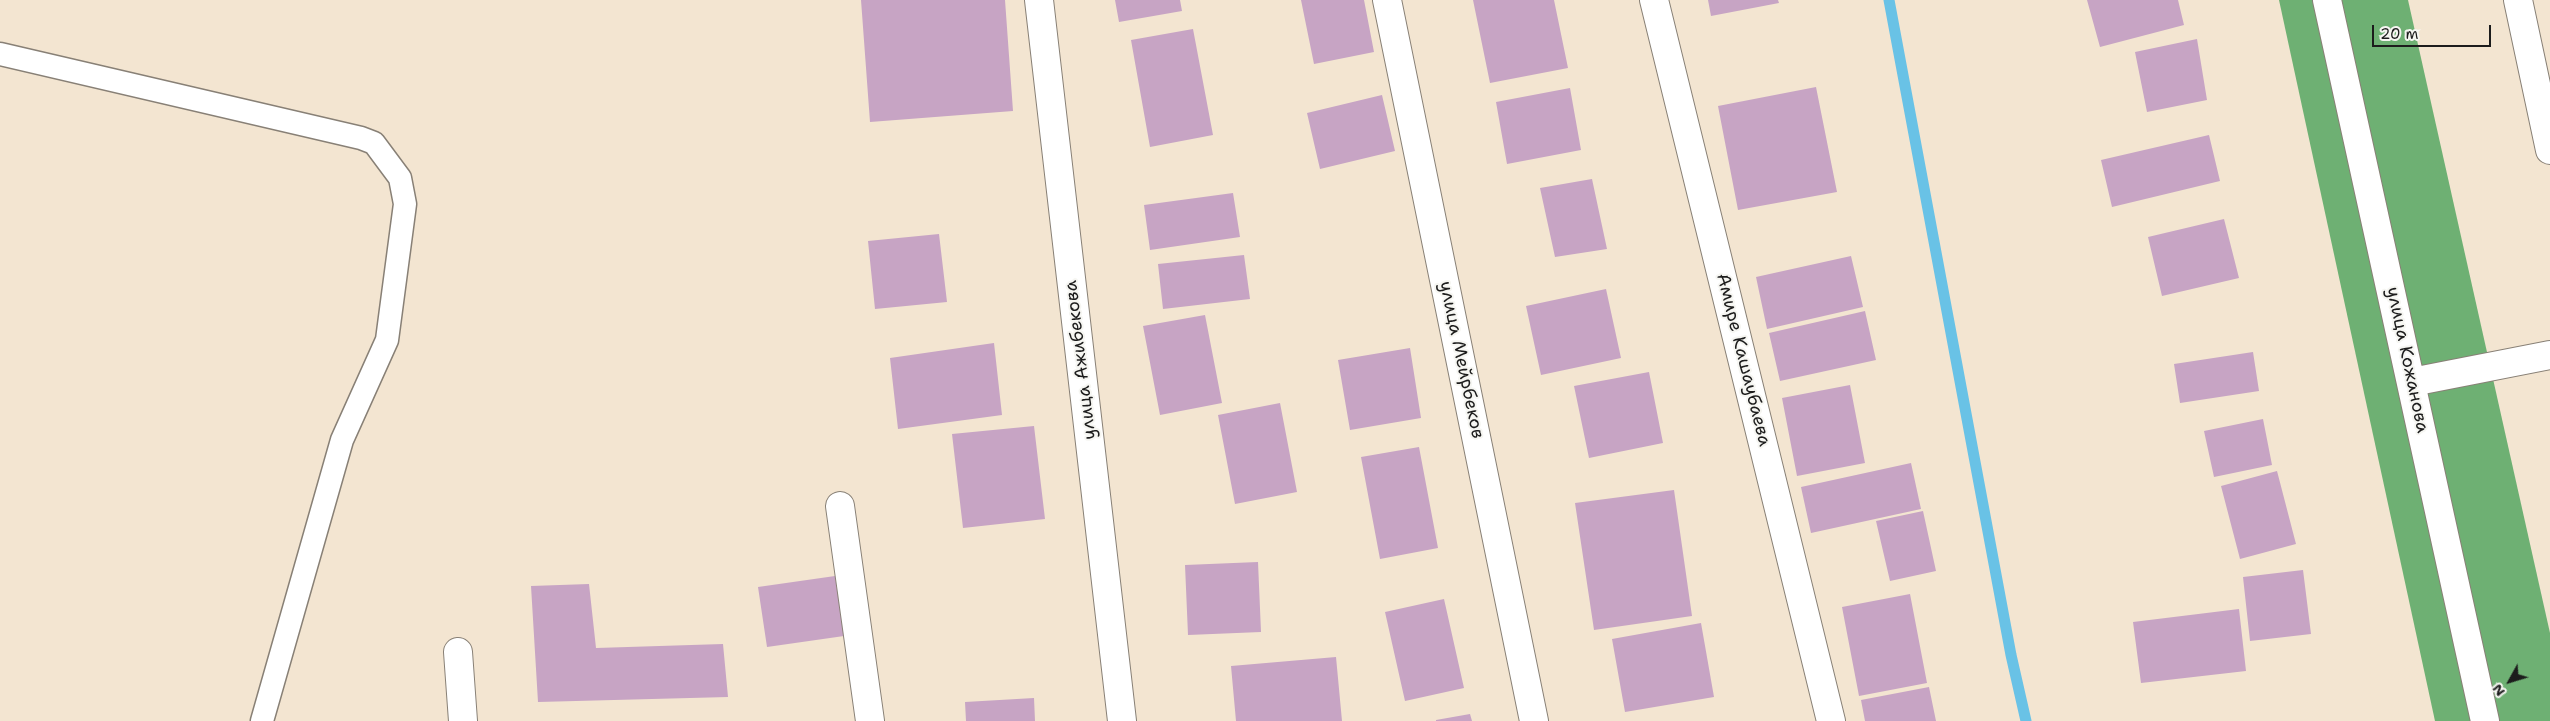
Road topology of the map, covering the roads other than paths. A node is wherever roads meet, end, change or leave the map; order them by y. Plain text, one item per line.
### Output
1 (1039, 0) edge
2 (1387, 0) edge
3 (1654, 0) edge
4 (2327, 0) edge
5 (2518, 0) edge
6 (0, 54) edge
7 (2550, 150) edge
8 (2550, 355) edge
9 (2412, 382) junction
10 (840, 506) dead end
11 (458, 652) dead end
12 (262, 721) edge
13 (463, 721) edge
14 (870, 721) edge
15 (1122, 721) edge
16 (1534, 721) edge
17 (1831, 721) edge
18 (2485, 721) edge

1 - 15 street, улица Ажибекова
2 - 16 street, улица Мейрбеков
3 - 17 street, Амире Кашаубаева
4 - 9 street, улица Кожанова
5 - 7 street
6 - 12 lane
8 - 9 street
9 - 18 street, улица Кожанова
10 - 14 street
11 - 13 street

